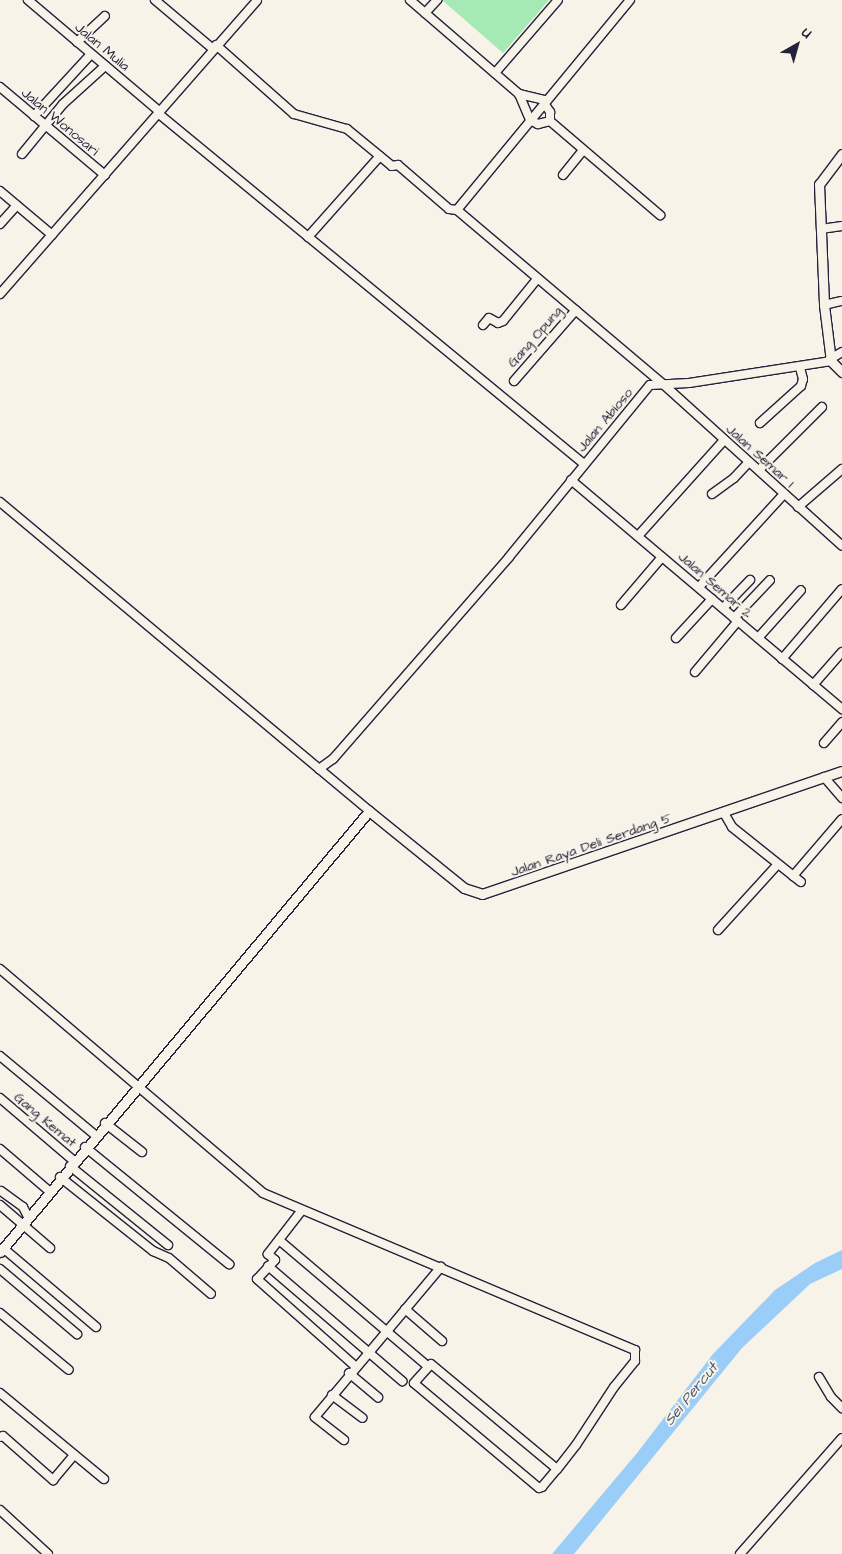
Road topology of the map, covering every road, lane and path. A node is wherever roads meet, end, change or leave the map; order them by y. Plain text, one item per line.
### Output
1 (28, 0) edge
2 (154, 0) edge
3 (257, 0) edge
4 (410, 0) edge
5 (437, 0) edge
6 (558, 0) edge
7 (630, 0) edge
8 (425, 13) junction
9 (105, 16) dead end
10 (77, 42) junction
11 (214, 47) junction
12 (91, 54) junction
13 (105, 66) junction
14 (495, 73) junction
15 (0, 87) edge
16 (519, 94) junction
17 (545, 102) junction
18 (160, 113) junction
19 (34, 116) junction
20 (530, 120) junction
21 (550, 121) junction
22 (47, 127) junction
23 (584, 150) junction
24 (22, 154) dead end
25 (842, 154) edge
26 (380, 156) junction
27 (105, 175) junction
28 (563, 175) dead end
29 (0, 191) edge
30 (17, 205) junction
31 (458, 210) junction
32 (660, 214) dead end
33 (0, 224) edge
34 (842, 226) edge
35 (821, 229) junction
36 (52, 235) junction
37 (308, 237) junction
38 (538, 278) junction
39 (0, 294) edge
40 (842, 301) edge
41 (824, 305) junction
42 (576, 310) junction
43 (483, 324) dead end
44 (842, 352) edge
45 (831, 360) junction
46 (800, 368) junction
47 (842, 372) edge
48 (514, 381) dead end
49 (667, 388) junction
50 (822, 407) dead end
51 (760, 423) dead end
52 (724, 440) junction
53 (749, 462) junction
54 (584, 464) junction
55 (842, 469) edge
56 (759, 470) junction
57 (571, 480) junction
58 (712, 494) dead end
59 (784, 494) junction
60 (0, 502) edge
61 (798, 507) junction
62 (638, 536) junction
63 (842, 546) edge
64 (662, 557) junction
65 (750, 580) dead end
66 (770, 580) dead end
67 (699, 587) junction
68 (842, 589) edge
69 (801, 590) dead end
70 (712, 599) junction
71 (621, 605) dead end
72 (723, 608) junction
73 (736, 620) junction
74 (676, 638) dead end
75 (758, 638) junction
76 (842, 652) edge
77 (782, 659) junction
78 (695, 672) dead end
79 (813, 685) junction
80 (842, 710) edge
81 (842, 722) edge
82 (824, 743) dead end
83 (319, 769) junction
84 (842, 771) edge
85 (824, 777) junction
86 (842, 798) edge
87 (369, 811) junction
88 (724, 813) junction
89 (842, 819) edge
90 (778, 864) junction
91 (793, 876) junction
92 (801, 882) dead end
93 (718, 930) dead end
94 (0, 969) edge
95 (0, 1056) edge
96 (136, 1087) junction
97 (0, 1098) edge
98 (105, 1123) junction
99 (96, 1135) junction
100 (85, 1147) junction
101 (0, 1149) edge
102 (142, 1152) dead end
103 (72, 1164) junction
104 (60, 1177) junction
105 (1, 1191) edge
106 (49, 1191) junction
107 (0, 1205) edge
108 (302, 1210) junction
109 (25, 1220) junction
110 (279, 1240) junction
111 (168, 1245) dead end
112 (50, 1248) dead end
113 (1, 1250) edge
114 (229, 1264) dead end
115 (268, 1266) junction
116 (441, 1267) junction
117 (0, 1269) edge
118 (210, 1294) dead end
119 (405, 1308) junction
120 (0, 1313) edge
121 (96, 1327) dead end
122 (386, 1330) junction
123 (77, 1334) dead end
124 (442, 1341) dead end
125 (368, 1351) junction
126 (425, 1364) dead end
127 (355, 1366) junction
128 (69, 1370) dead end
129 (349, 1373) junction
130 (819, 1377) dead end
131 (402, 1381) dead end
132 (0, 1393) edge
133 (332, 1395) junction
134 (378, 1397) dead end
135 (842, 1408) edge
136 (362, 1418) dead end
137 (0, 1437) edge
138 (842, 1438) edge
139 (344, 1440) dead end
140 (74, 1455) junction
141 (556, 1469) junction
142 (104, 1479) dead end
143 (0, 1510) edge
144 (48, 1554) edge
145 (740, 1554) edge

1 - 10 street, Jalan Mulia
2 - 11 street, Jalan Semar 1
3 - 11 street
4 - 8 street
5 - 8 street
6 - 14 street
7 - 17 street
8 - 14 street
9 - 10 street
10 - 12 street, Jalan Mulia
11 - 18 street
11 - 26 street, Jalan Semar 1
12 - 13 street, Jalan Mulia
12 - 19 street
13 - 18 street, Jalan Mulia
13 - 22 street
14 - 16 street
15 - 19 street, Jalan Wonosari
16 - 17 street
16 - 20 street
17 - 20 street
17 - 21 street
18 - 27 street
18 - 37 street, Jalan Mulia
19 - 22 street, Jalan Wonosari
20 - 21 street
20 - 31 street
21 - 23 street
22 - 24 street
22 - 27 street, Jalan Wonosari
23 - 28 street
23 - 32 street
25 - 35 street
26 - 31 street, Jalan Semar 1
26 - 37 street
27 - 36 street
29 - 30 street
30 - 33 street
30 - 36 street
31 - 38 street, Jalan Semar 1
34 - 35 street
35 - 41 street
36 - 39 street
37 - 54 street, Jalan Mulia
38 - 42 street, Jalan Semar 1
38 - 43 street
40 - 41 street
41 - 45 street
42 - 48 street, Gang Opung
42 - 49 street, Jalan Semar 1
44 - 45 street, Jalan Abioso
45 - 46 street, Jalan Abioso
45 - 47 street
46 - 49 street, Jalan Abioso
46 - 51 street
49 - 52 street, Jalan Semar 1
49 - 54 street, Jalan Abioso
50 - 56 street
52 - 53 street, Jalan Semar 1
52 - 62 street
53 - 56 street, Jalan Semar 1
53 - 58 street
54 - 57 street, Jalan Abioso
55 - 61 street
56 - 59 street, Jalan Semar 1
57 - 62 street, Jalan Semar 2
57 - 83 street, Jalan Abioso
59 - 61 street, Jalan Semar 1
59 - 67 street
60 - 83 street
61 - 63 street, Jalan Semar 1
62 - 64 street, Jalan Semar 2
64 - 67 street, Jalan Semar 2
64 - 71 street
65 - 72 street
66 - 73 street
67 - 70 street, Jalan Semar 2
68 - 77 street
69 - 75 street
70 - 72 street, Jalan Semar 2
70 - 74 street
72 - 73 street, Jalan Semar 2
73 - 75 street, Jalan Semar 2
73 - 78 street
75 - 77 street, Jalan Semar 2
76 - 79 street
77 - 79 street, Jalan Semar 2
79 - 80 street, Jalan Semar 2
81 - 82 street
83 - 87 street
84 - 85 street, Jalan Raya Deli Serdang 5
85 - 86 street
85 - 88 street, Jalan Raya Deli Serdang 5
87 - 88 street, Jalan Raya Deli Serdang 5
87 - 96 street
88 - 90 street
89 - 91 street
90 - 91 street
90 - 93 street
91 - 92 street
94 - 96 street
95 - 99 street
96 - 98 street
96 - 108 street
97 - 103 street, Gang Kemat
98 - 99 street
98 - 102 street
99 - 100 street
100 - 103 street
100 - 114 street
101 - 106 street
103 - 104 street
103 - 111 street, Gang Kemat
104 - 106 street
104 - 118 street
105 - 109 street
106 - 109 street
107 - 109 street
108 - 110 street
108 - 116 street
109 - 112 street
109 - 113 street
110 - 115 street
110 - 122 street
113 - 121 street
115 - 125 street
115 - 127 street
116 - 119 street
116 - 141 street
117 - 123 street
119 - 122 street
119 - 124 street
120 - 128 street
122 - 125 street
122 - 126 street
125 - 127 street
125 - 131 street
127 - 129 street
129 - 133 street
129 - 134 street
130 - 135 street
132 - 140 street
133 - 136 street
133 - 139 street
137 - 140 street
138 - 145 street
140 - 142 street
141 - 141 street
143 - 144 street

